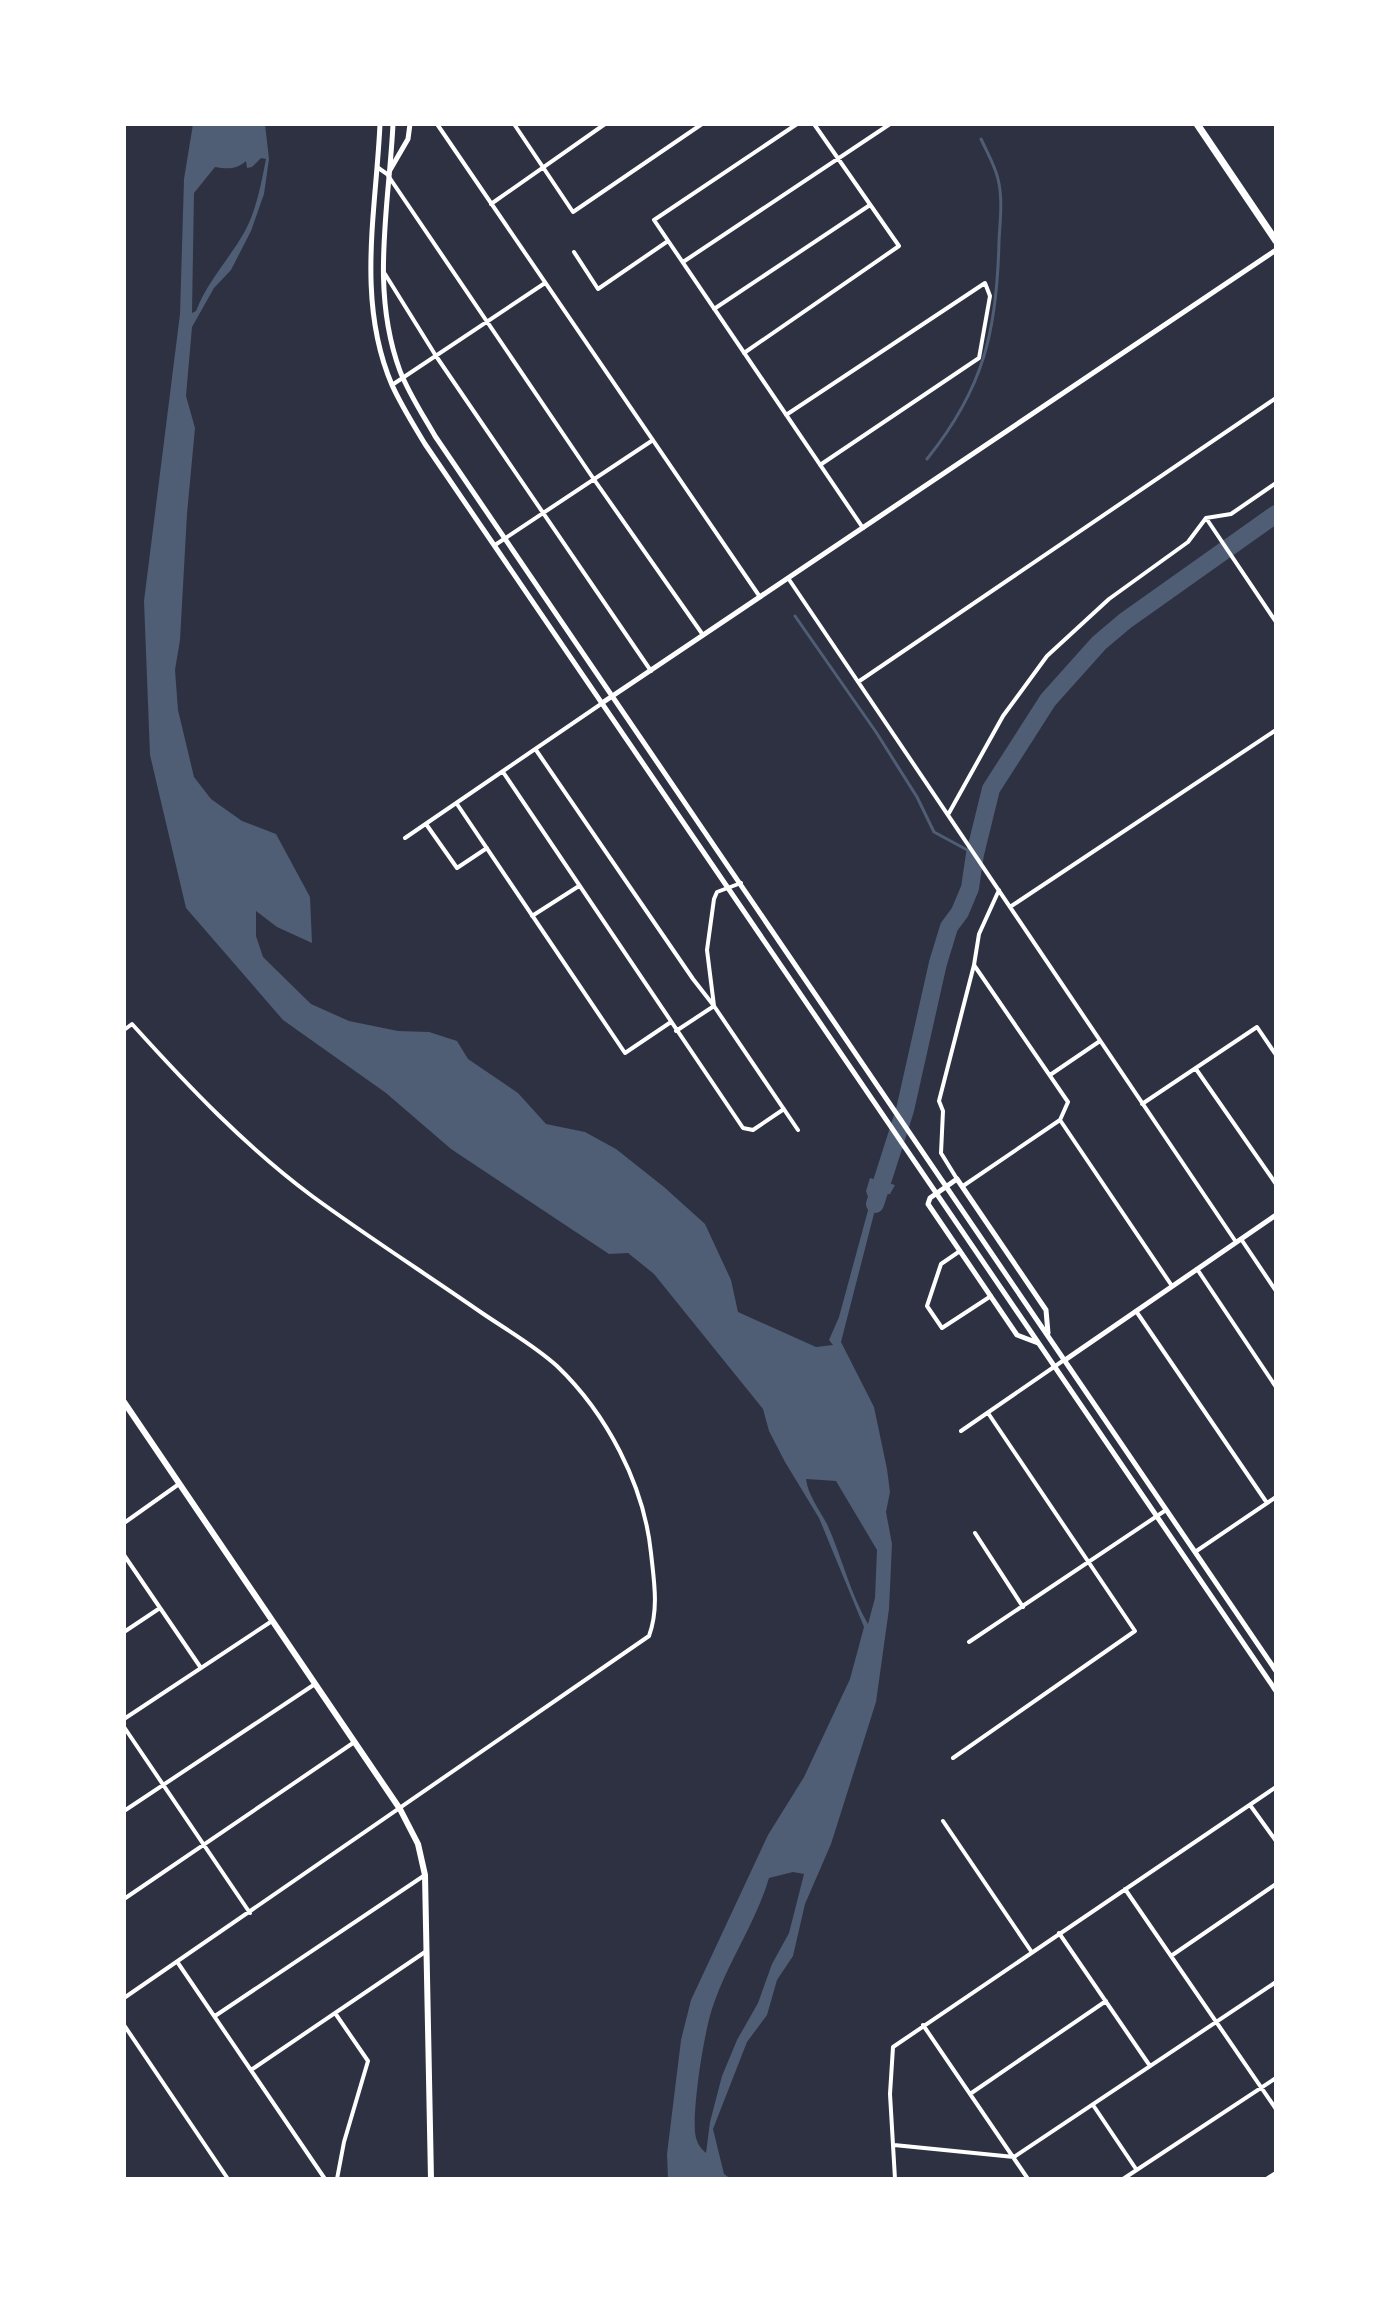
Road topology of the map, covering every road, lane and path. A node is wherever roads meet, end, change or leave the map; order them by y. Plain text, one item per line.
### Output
1 (380, 124) edge
2 (393, 124) edge
3 (410, 124) edge
4 (437, 124) edge
5 (514, 124) edge
6 (605, 124) edge
7 (702, 124) edge
8 (797, 124) edge
9 (814, 124) edge
10 (890, 124) edge
11 (1197, 124) edge
12 (839, 159) junction
13 (377, 167) junction
14 (543, 168) junction
15 (387, 174) junction
16 (491, 204) junction
17 (870, 205) junction
18 (668, 241) junction
19 (1276, 241) edge
20 (1276, 250) edge
21 (574, 252) dead end
22 (683, 262) junction
23 (383, 271) junction
24 (545, 283) junction
25 (714, 309) junction
26 (487, 322) junction
27 (744, 353) junction
28 (436, 356) junction
29 (403, 378) junction
30 (392, 385) junction
31 (1276, 398) edge
32 (786, 415) junction
33 (653, 440) junction
34 (820, 465) junction
35 (593, 478) junction
36 (1276, 483) edge
37 (542, 513) junction
38 (1206, 518) junction
39 (863, 528) junction
40 (506, 539) junction
41 (495, 546) junction
42 (788, 578) junction
43 (760, 597) junction
44 (1276, 622) edge
45 (703, 635) junction
46 (651, 671) junction
47 (858, 682) junction
48 (613, 697) junction
49 (602, 703) junction
50 (1276, 730) edge
51 (536, 750) junction
52 (503, 772) junction
53 (457, 804) junction
54 (949, 813) junction
55 (426, 824) junction
56 (405, 838) dead end
57 (487, 848) junction
58 (741, 883) junction
59 (579, 886) junction
60 (730, 889) junction
61 (999, 890) junction
62 (1010, 907) junction
63 (532, 916) junction
64 (974, 965) junction
65 (714, 1006) junction
66 (671, 1022) junction
67 (124, 1030) edge
68 (676, 1031) junction
69 (1100, 1041) junction
70 (1276, 1055) edge
71 (1196, 1069) junction
72 (1050, 1075) junction
73 (1142, 1104) junction
74 (784, 1109) junction
75 (1060, 1120) junction
76 (798, 1130) dead end
77 (957, 1179) junction
78 (1276, 1184) edge
79 (963, 1186) junction
80 (1276, 1215) edge
81 (1239, 1241) junction
82 (960, 1251) junction
83 (1197, 1269) junction
84 (1172, 1286) junction
85 (1276, 1291) edge
86 (991, 1296) junction
87 (1136, 1311) junction
88 (1048, 1336) junction
89 (1039, 1343) junction
90 (1065, 1360) junction
91 (1055, 1366) junction
92 (1276, 1387) edge
93 (124, 1402) edge
94 (988, 1413) junction
95 (961, 1431) dead end
96 (179, 1484) junction
97 (1276, 1497) edge
98 (1267, 1503) junction
99 (1166, 1510) junction
100 (1156, 1518) junction
101 (124, 1523) edge
102 (975, 1533) dead end
103 (1195, 1552) junction
104 (124, 1555) edge
105 (1090, 1563) junction
106 (1023, 1607) junction
107 (160, 1608) junction
108 (273, 1621) junction
109 (124, 1632) edge
110 (969, 1642) dead end
111 (201, 1668) junction
112 (1276, 1671) edge
113 (315, 1684) junction
114 (1276, 1691) edge
115 (124, 1719) edge
116 (125, 1731) edge
117 (355, 1741) junction
118 (953, 1758) dead end
119 (163, 1784) junction
120 (1276, 1787) edge
121 (1250, 1805) junction
122 (400, 1809) junction
123 (124, 1811) edge
124 (943, 1821) dead end
125 (1276, 1841) edge
126 (203, 1845) junction
127 (425, 1875) junction
128 (1276, 1884) edge
129 (1125, 1889) junction
130 (124, 1899) edge
131 (250, 1913) junction
132 (1059, 1933) junction
133 (427, 1950) junction
134 (1031, 1951) junction
135 (1171, 1956) junction
136 (177, 1962) junction
137 (1276, 1982) edge
138 (124, 1998) edge
139 (1106, 2001) junction
140 (335, 2013) junction
141 (215, 2016) junction
142 (1216, 2021) junction
143 (124, 2025) edge
144 (923, 2025) junction
145 (1150, 2066) junction
146 (251, 2070) junction
147 (1276, 2078) edge
148 (1262, 2087) junction
149 (970, 2094) junction
150 (1093, 2105) junction
151 (1276, 2109) edge
152 (894, 2145) junction
153 (1014, 2157) junction
154 (1137, 2170) junction
155 (1276, 2174) edge
156 (228, 2179) edge
157 (325, 2179) edge
158 (337, 2179) edge
159 (431, 2179) edge
160 (895, 2179) edge
161 (1028, 2179) edge
162 (1123, 2179) edge
163 (1268, 2179) edge

1 - 13 street
2 - 15 street
3 - 15 street
4 - 16 street
5 - 14 street
6 - 14 street
7 - 14 street
8 - 18 street
9 - 12 street
10 - 12 street
11 - 19 highway
12 - 17 street
12 - 22 street
13 - 15 street
13 - 30 street
14 - 16 street
15 - 23 street
15 - 26 street
16 - 24 street
17 - 25 street
17 - 27 street
18 - 21 street
18 - 22 street
20 - 39 street
22 - 25 street
23 - 28 street
23 - 29 street
24 - 26 street
24 - 33 street
25 - 27 street
26 - 28 street
26 - 35 street
27 - 32 street
28 - 29 street
28 - 37 street
29 - 30 street
29 - 40 street
30 - 41 street
31 - 47 street
32 - 34 street
32 - 34 street
33 - 35 street
33 - 43 street
34 - 39 street
35 - 37 street
35 - 45 street
36 - 38 street
37 - 40 street
37 - 46 street
38 - 44 street
38 - 54 street
39 - 42 street
40 - 41 street
40 - 48 street
41 - 49 street
42 - 43 street
42 - 47 street
43 - 45 street
45 - 46 street
46 - 48 street
47 - 54 street
48 - 49 street
48 - 58 street
49 - 51 street
49 - 60 street
50 - 62 street
51 - 52 street
51 - 65 street
52 - 53 street
52 - 59 street
53 - 55 street
53 - 57 street
54 - 61 street
55 - 56 street
55 - 57 street
57 - 63 street
58 - 60 street
58 - 88 street
59 - 63 street
59 - 66 street
60 - 65 street
60 - 89 street
61 - 62 street
61 - 64 street
62 - 69 street
63 - 66 street
64 - 72 street
64 - 77 street
65 - 68 street
65 - 74 street
66 - 68 street
67 - 122 street
68 - 74 street
69 - 72 street
69 - 73 street
70 - 71 street
71 - 73 street
71 - 78 street
72 - 75 street
73 - 81 street
74 - 76 street
75 - 79 street
75 - 84 street
77 - 79 street
77 - 82 street
79 - 88 street
80 - 81 street
81 - 83 street
81 - 85 street
82 - 86 street
82 - 86 street
83 - 84 street
83 - 92 street
84 - 87 street
86 - 89 street
87 - 90 street
87 - 98 street
88 - 90 street
89 - 91 street
90 - 91 street
90 - 99 street
91 - 94 street
91 - 100 street
93 - 96 main road
94 - 95 street
94 - 105 street
96 - 101 street
96 - 108 main road
97 - 98 street
98 - 103 street
99 - 100 street
99 - 103 street
100 - 105 street
100 - 114 street
102 - 106 street
103 - 112 street
104 - 107 street
105 - 106 street
105 - 118 street
106 - 110 street
107 - 109 street
107 - 111 street
108 - 111 street
108 - 113 main road
111 - 115 street
113 - 117 main road
113 - 119 street
116 - 119 street
117 - 122 main road
117 - 126 street
119 - 123 street
119 - 126 street
120 - 121 street
121 - 125 street
121 - 129 street
122 - 127 main road
122 - 131 street
124 - 134 street
126 - 130 street
126 - 131 street
127 - 133 main road
127 - 141 street
128 - 135 street
129 - 132 street
129 - 135 street
131 - 136 street
132 - 134 street
132 - 139 street
133 - 140 street
133 - 159 main road
134 - 144 street
135 - 142 street
136 - 138 street
136 - 141 street
137 - 142 street
139 - 145 street
139 - 149 street
140 - 146 street
140 - 158 street
141 - 146 street
142 - 145 street
142 - 148 street
143 - 156 street
144 - 149 street
144 - 152 street
145 - 150 street
146 - 157 street
147 - 148 street
148 - 151 street
148 - 154 street
149 - 153 street
150 - 153 street
150 - 154 street
152 - 153 street
152 - 160 street
153 - 161 street
154 - 162 street
155 - 163 main road

